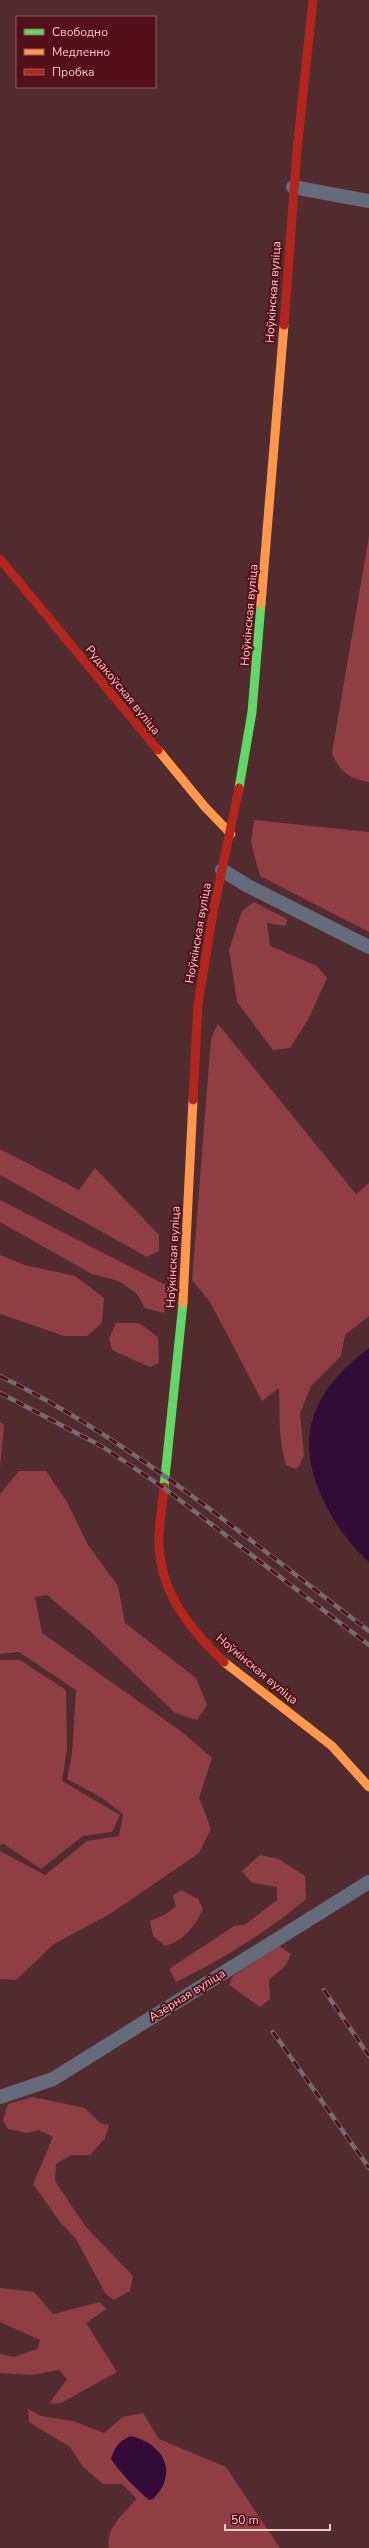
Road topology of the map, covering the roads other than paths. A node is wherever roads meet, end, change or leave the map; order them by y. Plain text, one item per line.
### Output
1 (313, 0) edge
2 (293, 187) junction
3 (369, 201) edge
4 (0, 559) edge
5 (231, 834) junction
6 (222, 870) junction
7 (369, 947) edge
8 (369, 1787) edge
9 (369, 1882) edge
10 (0, 2096) edge

1 - 2 main road, Ноўкінская вуліца
2 - 3 street
2 - 5 main road, Ноўкінская вуліца
4 - 5 main road, Рудакоўская вуліца
5 - 6 main road, Ноўкінская вуліца
6 - 7 street
6 - 8 main road, Ноўкінская вуліца
9 - 10 street, Азёрная вуліца

